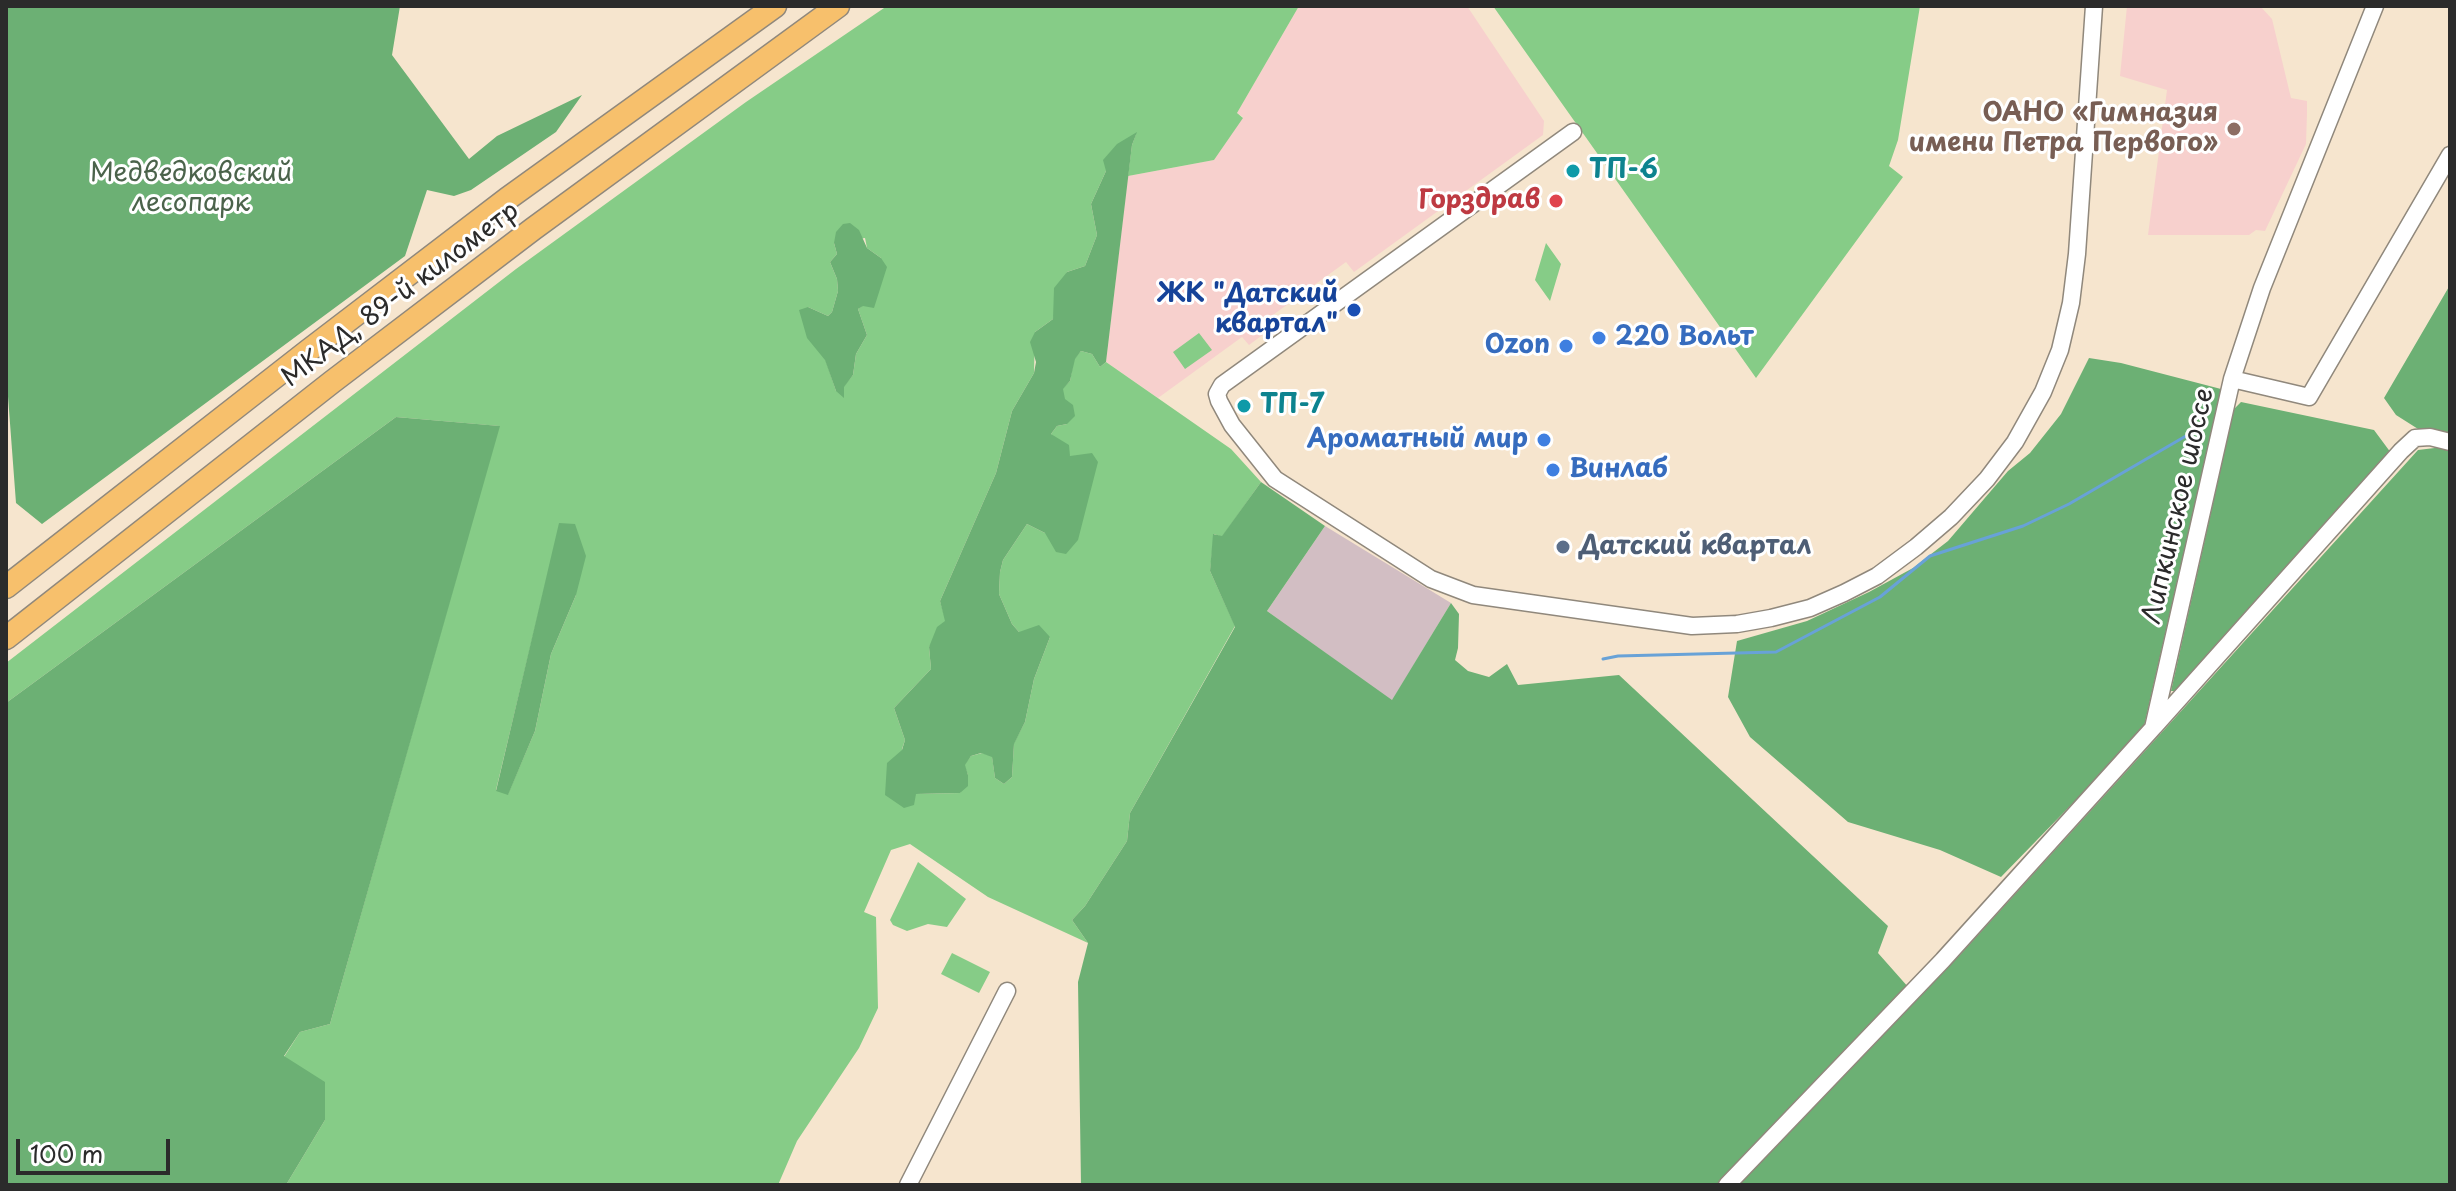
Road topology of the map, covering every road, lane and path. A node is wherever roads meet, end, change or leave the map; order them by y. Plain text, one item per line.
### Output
1 (775, 6) edge
2 (838, 6) edge
3 (2094, 6) edge
4 (2375, 6) edge
5 (1573, 132) dead end
6 (2450, 155) edge
7 (2232, 379) junction
8 (2450, 442) edge
9 (6, 587) edge
10 (6, 638) edge
11 (2153, 728) junction
12 (1007, 991) dead end
13 (908, 1185) edge
14 (1727, 1185) edge

1 - 9 highway, МКАД, 89-й километр
2 - 10 highway, МКАД, 89-й километр
3 - 5 street
4 - 7 street, Липкинское шоссе
6 - 7 street
7 - 11 street, Липкинское шоссе
8 - 11 street
11 - 14 street, Липкинское шоссе
12 - 13 street

